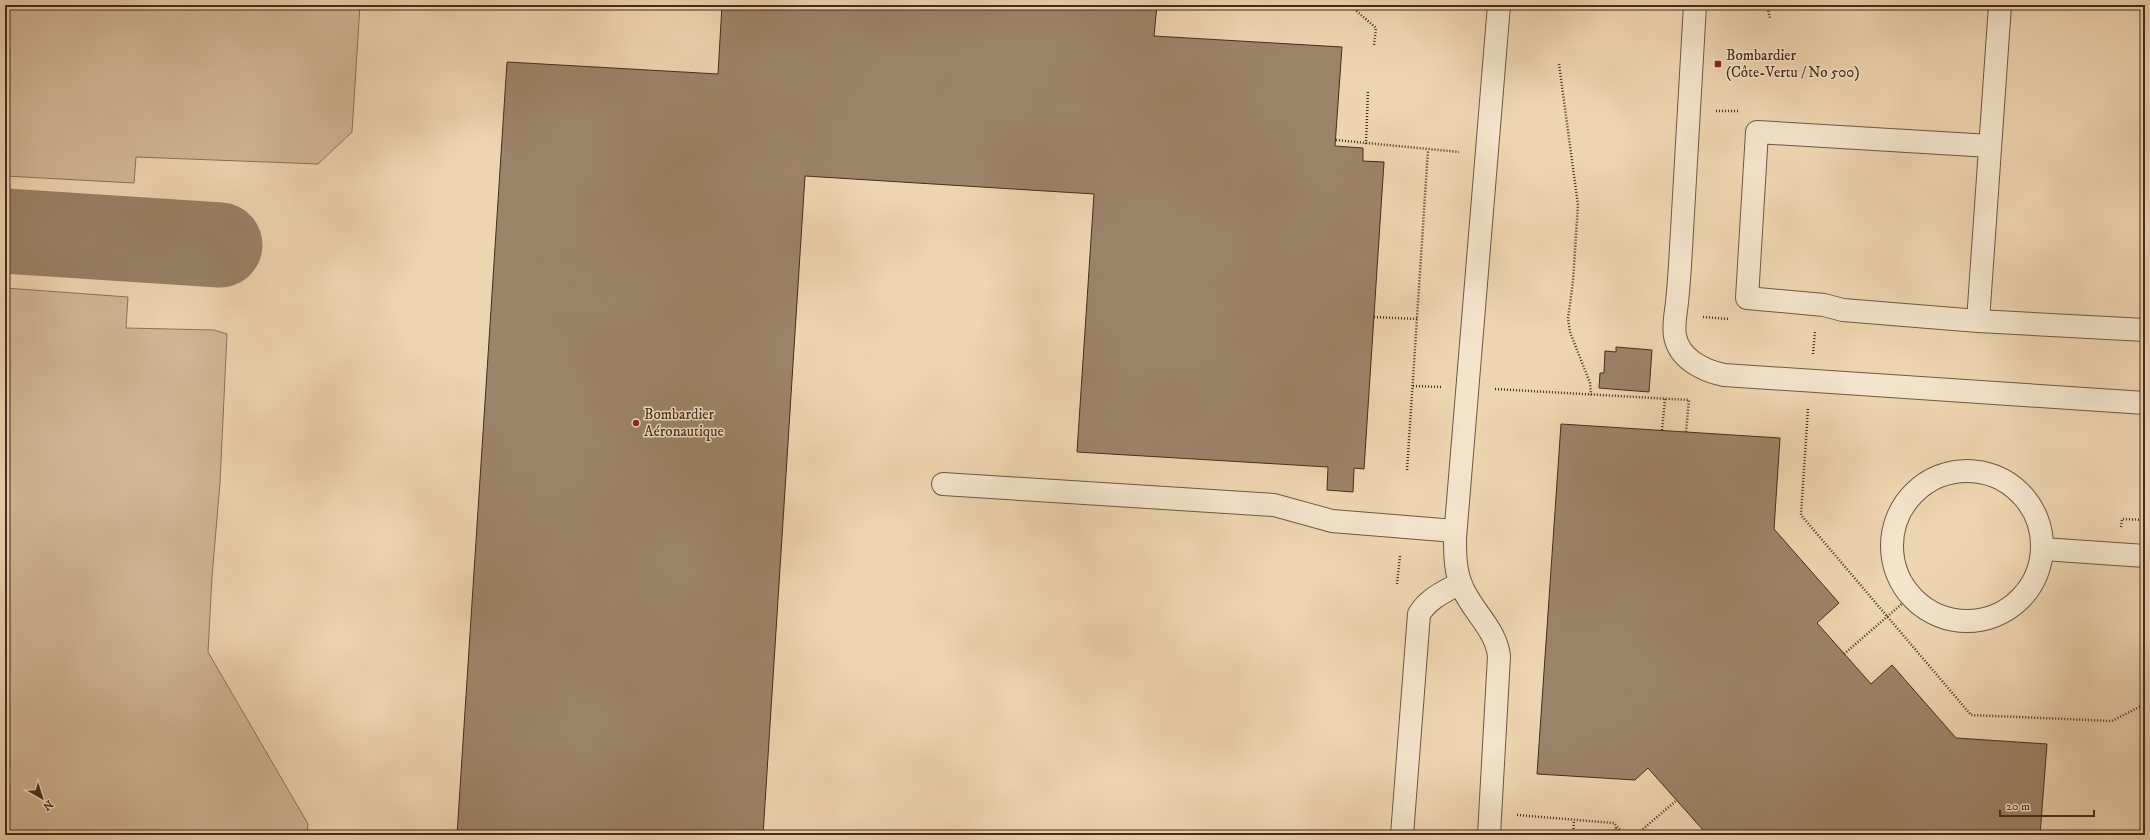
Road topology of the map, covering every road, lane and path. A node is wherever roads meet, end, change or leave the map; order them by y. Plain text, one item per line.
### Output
1 (1319, 5) edge
2 (1499, 5) edge
3 (1695, 5) edge
4 (1722, 5) edge
5 (2000, 5) edge
6 (1352, 6) edge
7 (1768, 7) edge
8 (1770, 18) dead end
9 (1374, 46) dead end
10 (1559, 64) dead end
11 (1368, 90) dead end
12 (1336, 140) dead end
13 (1366, 144) junction
14 (1990, 146) junction
15 (1428, 150) junction
16 (1466, 153) dead end
17 (1700, 316) dead end
18 (1374, 317) dead end
19 (1417, 319) junction
20 (1736, 320) dead end
21 (1978, 321) junction
22 (2145, 340) edge
23 (2140, 377) dead end
24 (1413, 386) junction
25 (1442, 387) dead end
26 (1491, 389) dead end
27 (1591, 395) junction
28 (1665, 399) junction
29 (1809, 402) dead end
30 (2145, 403) edge
31 (1662, 430) dead end
32 (1686, 432) dead end
33 (1407, 470) dead end
34 (943, 484) dead end
35 (2122, 519) dead end
36 (2145, 520) edge
37 (1455, 532) junction
38 (2042, 549) junction
39 (1400, 556) dead end
40 (2145, 556) edge
41 (1460, 583) junction
42 (1397, 584) dead end
43 (1911, 596) junction
44 (1887, 617) junction
45 (1844, 654) dead end
46 (2145, 704) edge
47 (1677, 800) dead end
48 (1515, 815) dead end
49 (1574, 820) junction
50 (1618, 827) junction
51 (1402, 835) edge
52 (1489, 835) edge
53 (1573, 835) edge
54 (1609, 835) edge
55 (1624, 835) edge
56 (1636, 835) edge

1 - 6 path
2 - 37 lane
3 - 30 lane
4 - 7 path
5 - 14 lane
6 - 9 path
7 - 8 path
10 - 27 path
11 - 13 path
12 - 13 path
13 - 15 path
14 - 21 lane
14 - 21 lane
15 - 16 path
15 - 19 path
17 - 20 path
18 - 19 path
19 - 24 path
21 - 22 lane
22 - 23 path
24 - 25 path
24 - 33 path
26 - 27 path
27 - 28 path
28 - 31 path
28 - 32 path
29 - 44 path
34 - 37 lane
35 - 36 path
37 - 41 lane
38 - 40 lane
38 - 43 lane
38 - 43 lane
39 - 42 path
41 - 51 lane
41 - 52 lane
43 - 44 path
44 - 45 path
44 - 46 path
47 - 56 path
48 - 49 path
49 - 50 path
49 - 53 path
50 - 54 path
50 - 55 path

